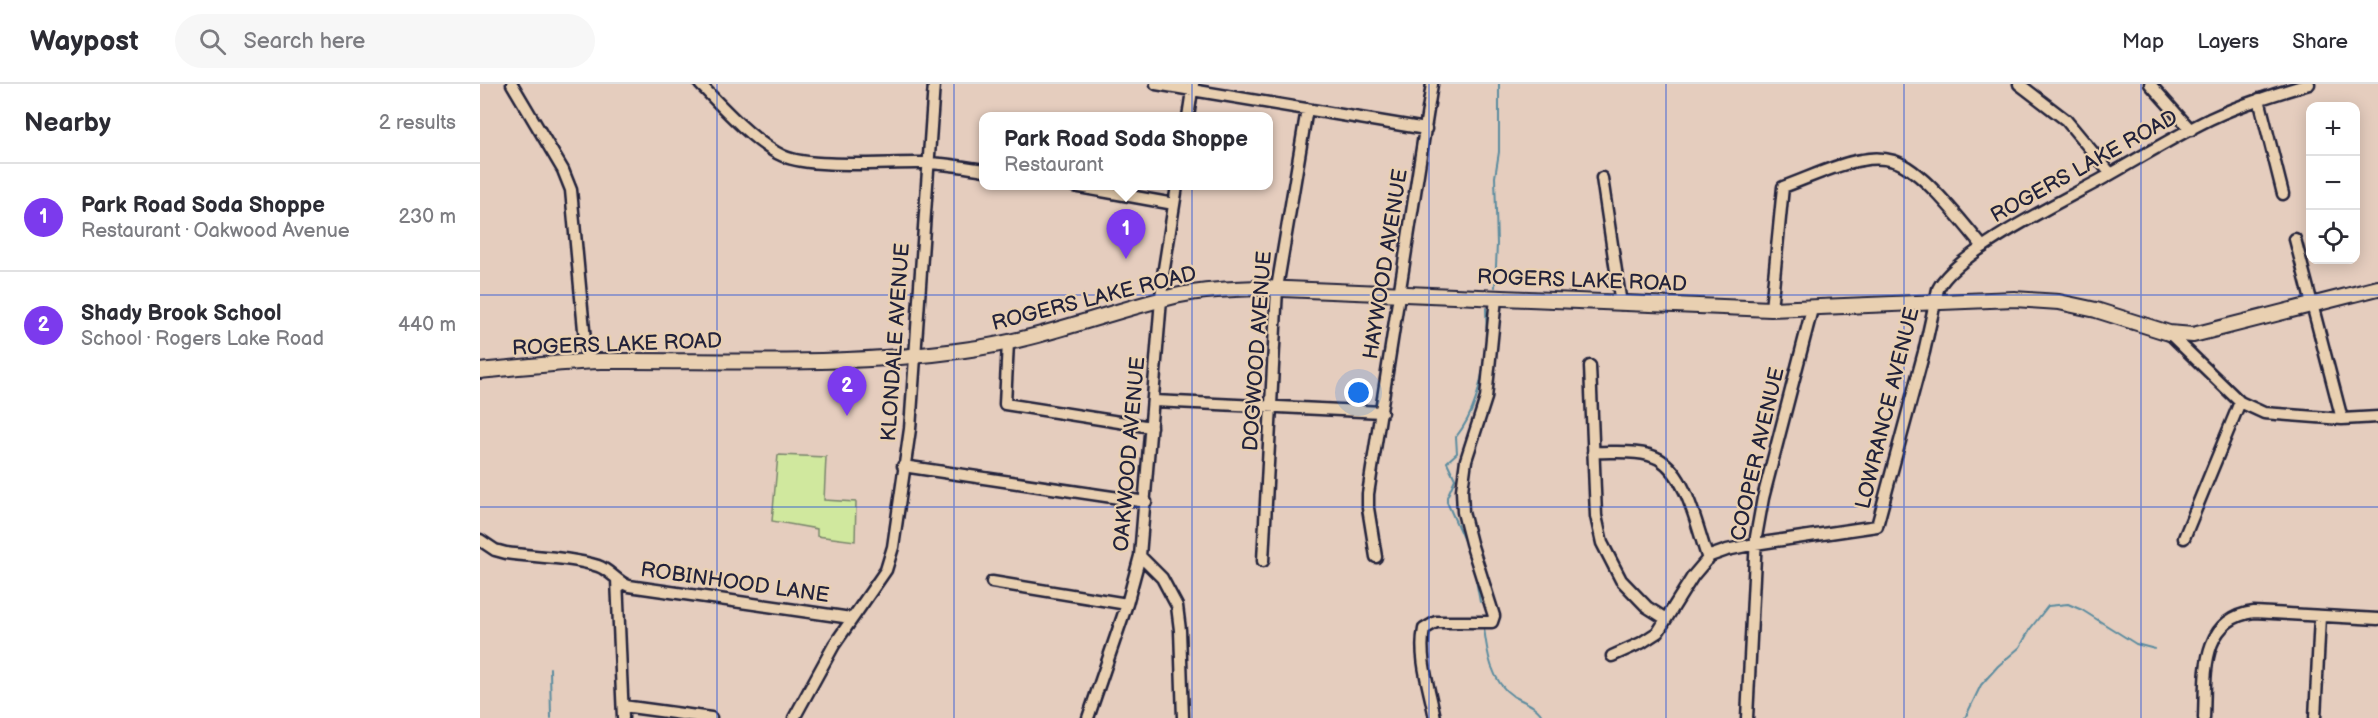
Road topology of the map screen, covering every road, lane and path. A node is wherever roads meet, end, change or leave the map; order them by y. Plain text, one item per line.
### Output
1 (512, 84) edge
2 (700, 84) edge
3 (934, 84) edge
4 (1156, 84) edge
5 (1432, 84) edge
6 (2019, 84) edge
7 (2150, 84) edge
8 (2308, 84) edge
9 (1193, 87) edge
10 (2259, 99) junction
11 (1307, 109) junction
12 (1189, 112) edge
13 (1426, 129) junction
14 (2191, 130) junction
15 (927, 163) junction
16 (979, 169) edge
17 (2111, 174) junction
18 (1602, 178) dead end
19 (1096, 190) edge
20 (1176, 190) edge
21 (2283, 194) dead end
22 (1174, 204) junction
23 (2295, 239) dead end
24 (1983, 248) junction
25 (1277, 288) junction
26 (2378, 288) edge
27 (1401, 294) junction
28 (1496, 298) junction
29 (1161, 300) junction
30 (1935, 301) junction
31 (1621, 304) junction
32 (2312, 305) junction
33 (1771, 309) junction
34 (1812, 309) junction
35 (2169, 333) junction
36 (1008, 342) junction
37 (914, 356) junction
38 (587, 362) junction
39 (1590, 366) dead end
40 (480, 371) edge
41 (1154, 401) junction
42 (2240, 402) junction
43 (1271, 407) junction
44 (1382, 412) junction
45 (2378, 417) edge
46 (2342, 419) junction
47 (1151, 427) junction
48 (1593, 452) junction
49 (903, 466) junction
50 (1146, 502) junction
51 (2184, 538) dead end
52 (480, 540) edge
53 (1755, 544) junction
54 (1140, 556) junction
55 (1376, 557) dead end
56 (1708, 559) junction
57 (1263, 561) dead end
58 (617, 579) junction
59 (992, 582) dead end
60 (1127, 604) junction
61 (2320, 616) junction
62 (851, 618) junction
63 (1666, 619) junction
64 (2378, 619) edge
65 (1612, 656) dead end
66 (623, 706) junction
67 (623, 718) edge
68 (711, 718) edge
69 (794, 718) edge
70 (1088, 718) edge
71 (1184, 718) edge
72 (1435, 718) edge
73 (1747, 718) edge
74 (2204, 718) edge
75 (2315, 718) edge

1 - 38 street
2 - 15 street
3 - 15 street, KLONDALE AVENUE
4 - 9 street
5 - 13 street, HAYWOOD AVENUE
6 - 17 street
7 - 14 street
8 - 10 street, ROGERS LAKE ROAD
9 - 11 street
9 - 12 street
10 - 14 street, ROGERS LAKE ROAD
10 - 21 street
11 - 13 street
11 - 25 street, DOGWOOD AVENUE
13 - 27 street, HAYWOOD AVENUE
14 - 17 street, ROGERS LAKE ROAD
15 - 16 street
15 - 37 street, KLONDALE AVENUE
17 - 24 street, ROGERS LAKE ROAD
18 - 31 street
19 - 22 street
20 - 22 street, OAKWOOD AVENUE
22 - 29 street, OAKWOOD AVENUE
23 - 32 street
24 - 30 street, ROGERS LAKE ROAD
24 - 33 street
25 - 27 main road, ROGERS LAKE ROAD
25 - 29 main road, ROGERS LAKE ROAD
25 - 43 street, DOGWOOD AVENUE
26 - 32 main road, ROGERS LAKE ROAD
27 - 28 main road, ROGERS LAKE ROAD
27 - 44 street, HAYWOOD AVENUE
28 - 31 main road, ROGERS LAKE ROAD
28 - 72 street
29 - 36 main road, ROGERS LAKE ROAD
29 - 41 street, OAKWOOD AVENUE
30 - 34 main road, ROGERS LAKE ROAD
30 - 35 main road, ROGERS LAKE ROAD
30 - 53 street, LOWRANCE AVENUE
31 - 33 main road, ROGERS LAKE ROAD
32 - 35 main road, ROGERS LAKE ROAD
32 - 46 street
33 - 34 main road, ROGERS LAKE ROAD
34 - 53 street, COOPER AVENUE
35 - 42 street
36 - 37 main road, ROGERS LAKE ROAD
36 - 47 street
37 - 38 main road, ROGERS LAKE ROAD
37 - 49 street, KLONDALE AVENUE
38 - 40 main road, ROGERS LAKE ROAD
39 - 48 street
41 - 43 street
41 - 47 street, OAKWOOD AVENUE
42 - 46 street
42 - 51 street
43 - 44 street
43 - 57 street, DOGWOOD AVENUE
44 - 55 street, HAYWOOD AVENUE
45 - 46 street
47 - 50 street, OAKWOOD AVENUE
48 - 56 street
48 - 63 street
49 - 50 street, KLONDALE AVENUE
49 - 62 street
50 - 54 street, OAKWOOD AVENUE
52 - 58 street, ROBINHOOD LANE
53 - 56 street
53 - 73 street, COOPER AVENUE
54 - 60 street, OAKWOOD AVENUE
54 - 71 street
56 - 63 street
58 - 62 street, ROBINHOOD LANE
58 - 66 street
59 - 60 street
60 - 70 street, OAKWOOD AVENUE
61 - 64 street
61 - 74 street
61 - 75 street
62 - 69 street
63 - 65 street
66 - 67 street
66 - 68 street

